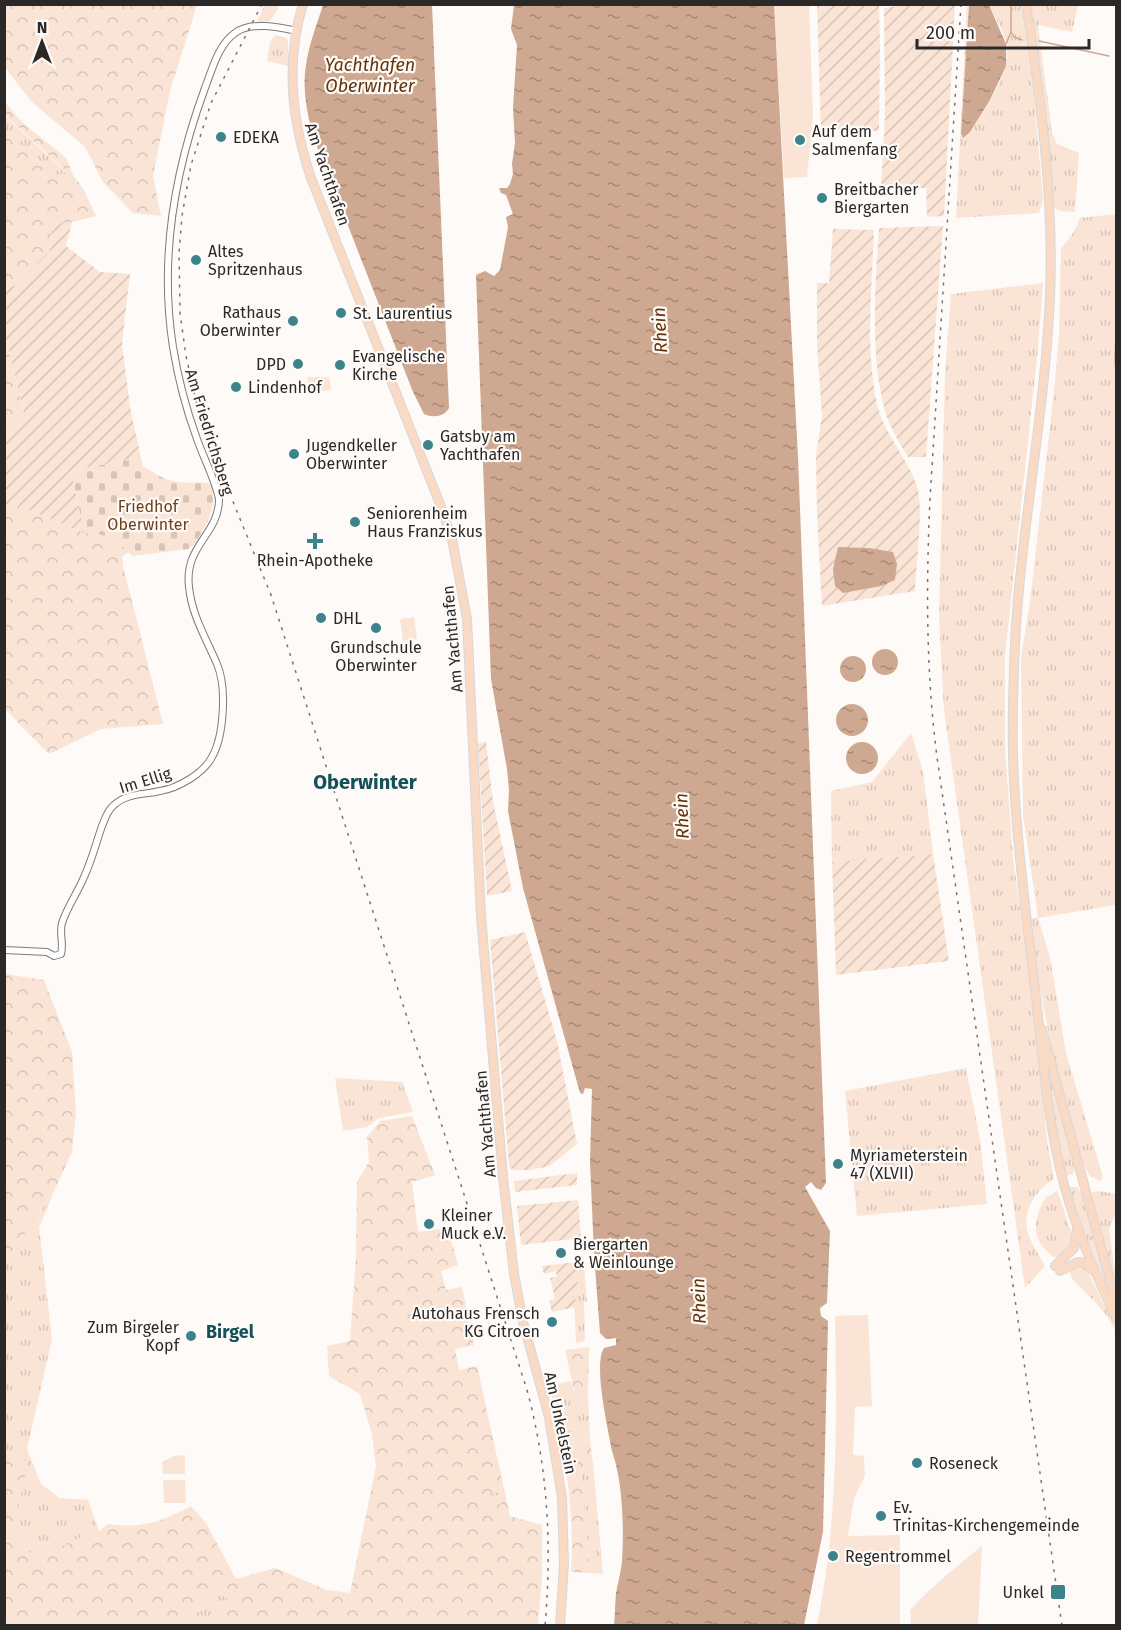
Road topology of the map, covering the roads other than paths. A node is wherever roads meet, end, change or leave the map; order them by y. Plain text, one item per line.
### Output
1 (303, 4) edge
2 (1026, 4) edge
3 (297, 31) junction
4 (195, 550) joint
5 (4, 950) edge
6 (1039, 1023) junction
7 (508, 1228) joint
8 (1078, 1228) junction
9 (1096, 1272) junction
10 (1116, 1303) edge
11 (1116, 1318) edge
12 (560, 1626) edge

1 - 3 main road, Am Yachthafen
2 - 6 main road
3 - 4 street, Am Friedrichsberg
3 - 7 main road, Am Yachthafen
4 - 5 street, Im Ellig
6 - 8 main road
6 - 10 main road
7 - 12 main road, Am Unkelstein
8 - 9 main road
8 - 9 main road
9 - 11 main road

